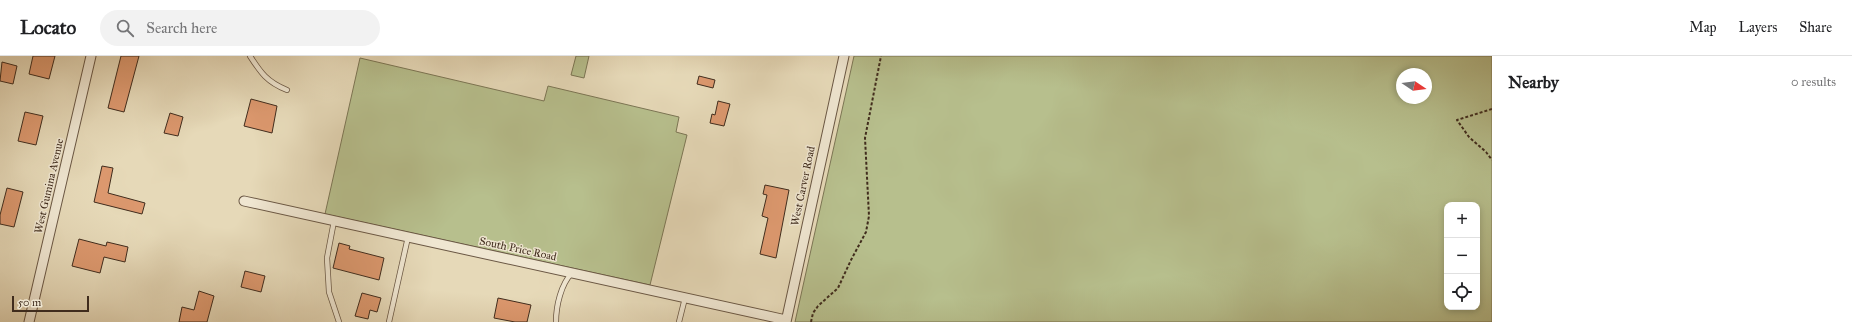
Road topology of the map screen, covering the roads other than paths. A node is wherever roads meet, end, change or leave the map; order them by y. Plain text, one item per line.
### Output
1 (91, 56) edge
2 (250, 56) edge
3 (844, 56) edge
4 (287, 90) dead end
5 (244, 200) dead end
6 (334, 220) junction
7 (408, 237) junction
8 (572, 273) junction
9 (685, 298) junction
10 (786, 321) edge
11 (29, 322) edge
12 (339, 322) edge
13 (389, 322) edge
14 (556, 322) edge
15 (679, 322) edge

1 - 11 street, West Gumina Avenue
2 - 4 lane
3 - 10 street, West Carver Road
5 - 6 street, South Price Road
6 - 7 street, South Price Road
6 - 12 lane
7 - 8 street, South Price Road
7 - 13 lane
8 - 9 street, South Price Road
8 - 14 lane
9 - 10 street, South Price Road
9 - 15 lane

